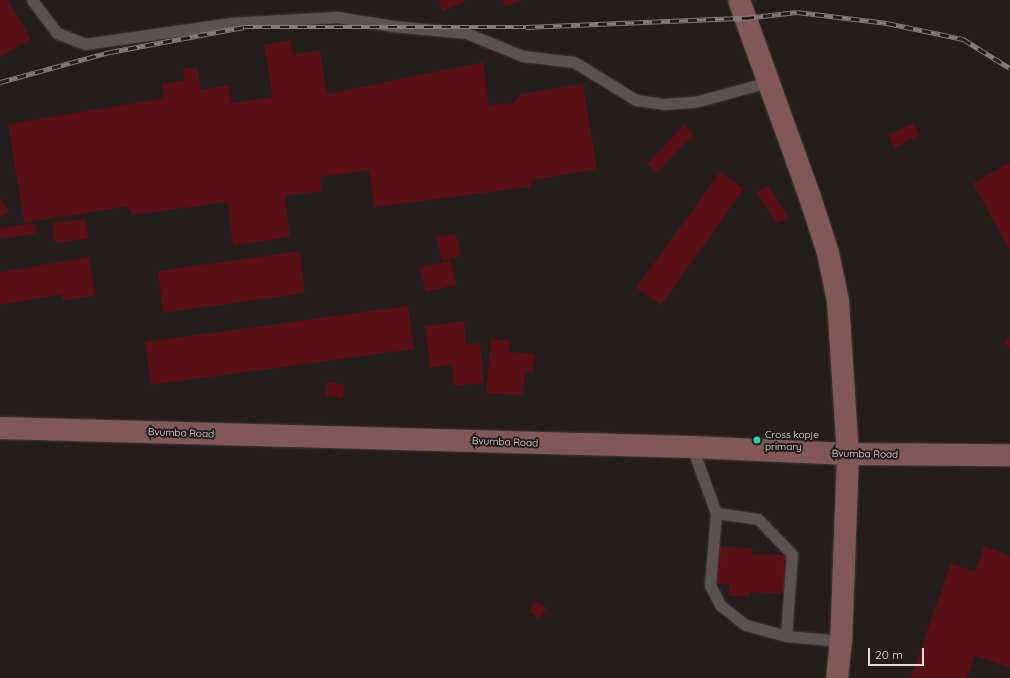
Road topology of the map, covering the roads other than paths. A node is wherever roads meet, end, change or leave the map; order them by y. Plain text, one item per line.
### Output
1 (32, 0) edge
2 (739, 0) edge
3 (768, 82) junction
4 (0, 428) edge
5 (692, 447) junction
6 (848, 454) junction
7 (1010, 455) edge
8 (716, 514) junction
9 (786, 636) junction
10 (841, 640) junction
11 (837, 678) edge

1 - 3 lane
2 - 3 street
3 - 6 street
4 - 5 street, Bvumba Road
5 - 6 street, Bvumba Road
5 - 8 lane
6 - 7 street, Bvumba Road
6 - 10 street
8 - 9 lane
8 - 9 lane
9 - 10 lane
10 - 11 street

